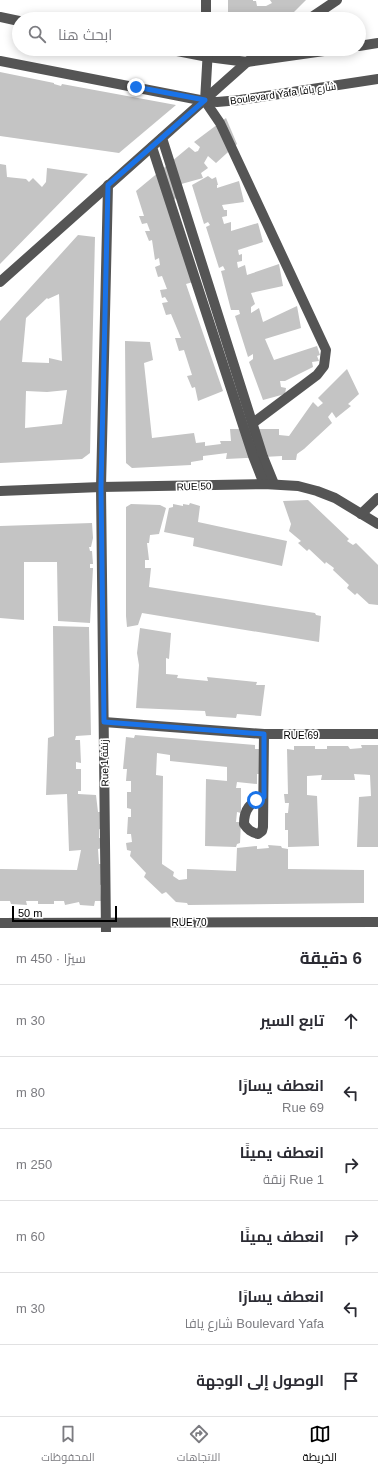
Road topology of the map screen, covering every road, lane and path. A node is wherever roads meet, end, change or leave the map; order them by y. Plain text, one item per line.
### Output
1 (206, 0) edge
2 (337, 0) edge
3 (206, 12) edge
4 (319, 12) edge
5 (0, 17) edge
6 (12, 20) edge
7 (378, 43) edge
8 (366, 45) edge
9 (208, 56) edge
10 (221, 56) edge
11 (256, 56) edge
12 (289, 56) edge
13 (0, 60) edge
14 (247, 62) junction
15 (378, 79) edge
16 (205, 100) junction
17 (162, 138) junction
18 (152, 147) junction
19 (108, 185) junction
20 (0, 282) edge
21 (253, 423) junction
22 (264, 484) junction
23 (274, 484) junction
24 (101, 487) junction
25 (0, 491) edge
26 (378, 498) edge
27 (361, 514) junction
28 (378, 524) edge
29 (104, 722) junction
30 (264, 734) junction
31 (378, 734) edge
32 (264, 797) dead end
33 (378, 922) edge
34 (0, 923) edge
35 (106, 927) edge
36 (196, 927) edge

1 - 3 street
2 - 4 street
5 - 6 street
7 - 8 street
9 - 16 street
10 - 14 street
11 - 14 street
12 - 14 street
13 - 16 street, Boulevard Yafa شارع يافا
14 - 16 street
15 - 16 street, Boulevard Yafa شارع يافا
16 - 17 street
16 - 21 street
17 - 18 street
17 - 21 street
18 - 19 street
18 - 22 street
19 - 20 street
19 - 24 street, Rue 1 زنقة
21 - 23 street
22 - 23 street, RUE 50
22 - 24 street, RUE 50
23 - 27 street, RUE 50
24 - 25 street, RUE 50
24 - 29 street, Rue 1 زنقة
26 - 27 street
27 - 28 street, RUE 50
29 - 30 street, RUE 69
29 - 35 street, Rue 1 زنقة
30 - 31 street, RUE 69
30 - 32 street
33 - 36 street, RUE 70
34 - 35 street, RUE 70
35 - 36 street, RUE 70

